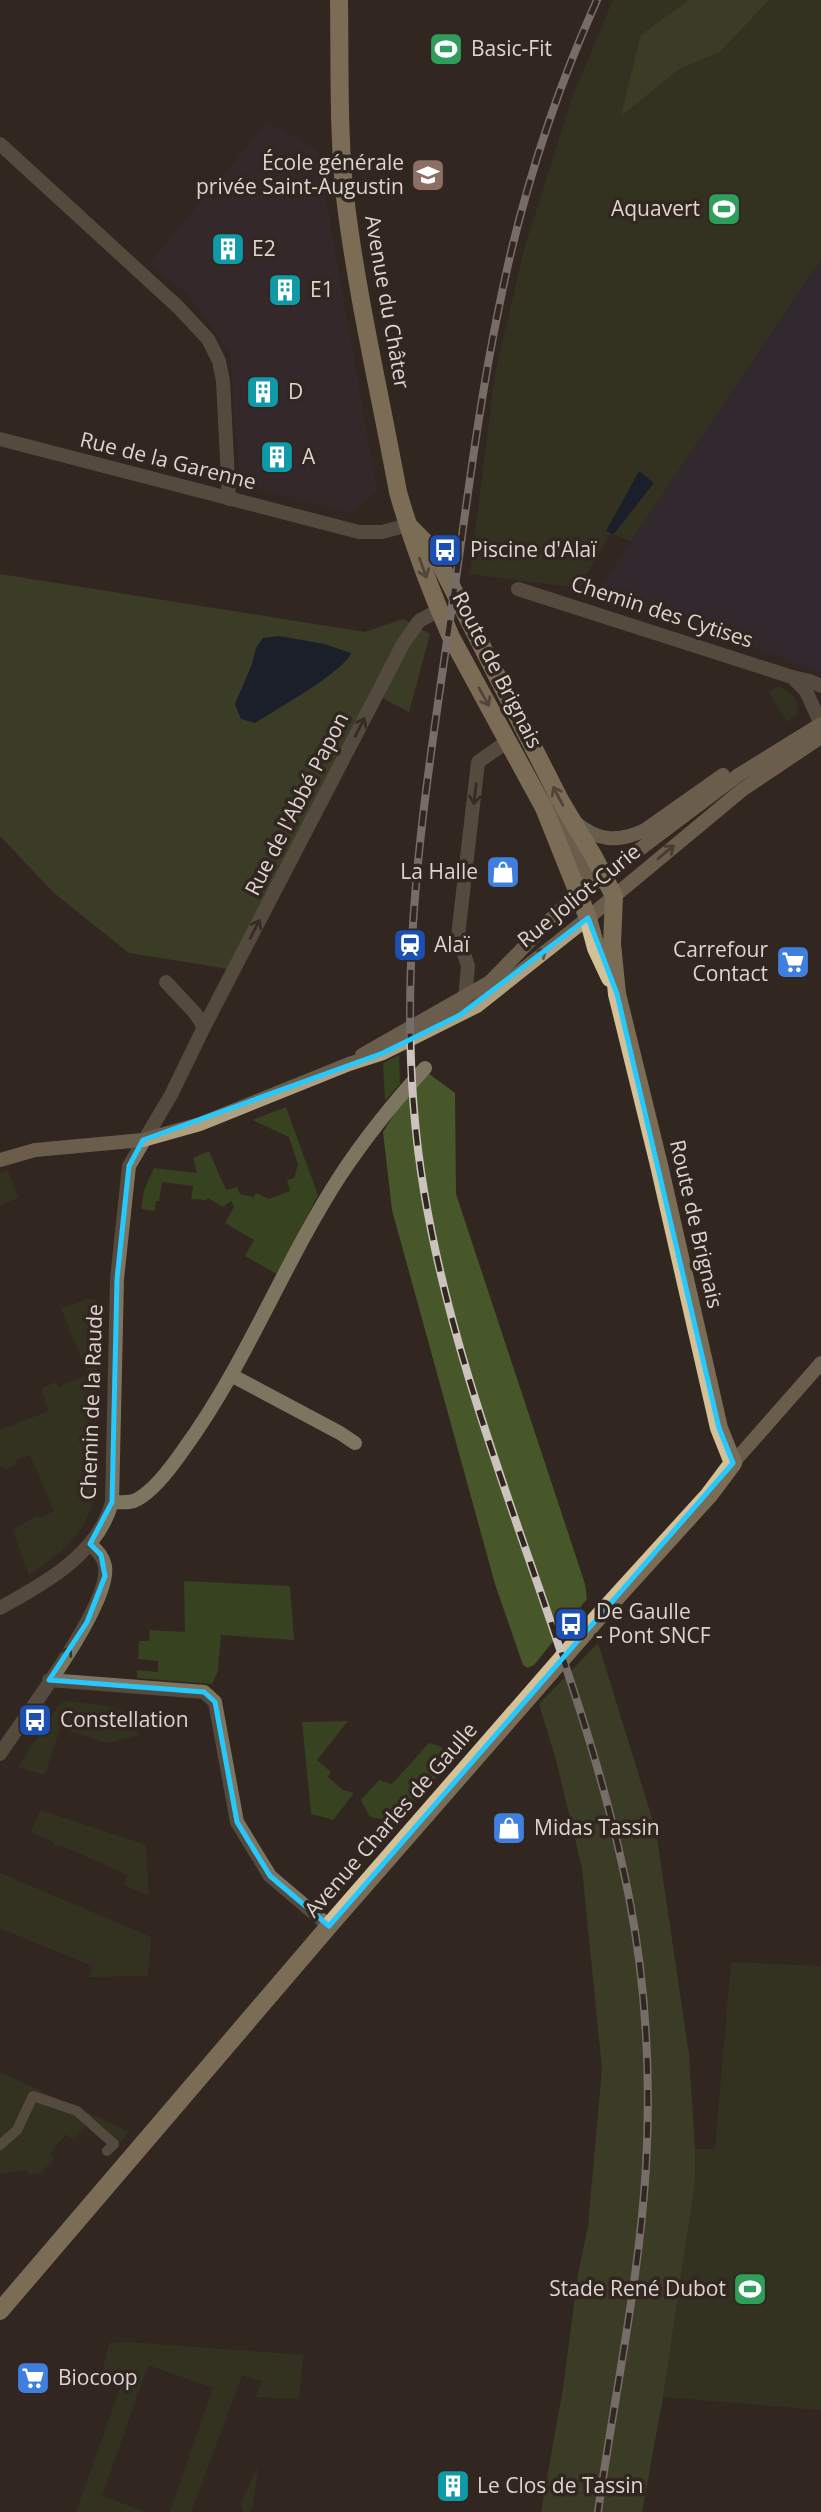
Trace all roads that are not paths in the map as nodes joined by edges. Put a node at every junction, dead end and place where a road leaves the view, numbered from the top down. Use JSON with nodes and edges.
{"nodes":[{"id":1,"x":339,"y":0,"type":"edge"},
{"id":2,"x":0,"y":144,"type":"edge"},
{"id":3,"x":0,"y":439,"type":"edge"},
{"id":4,"x":229,"y":499,"type":"junction"},
{"id":5,"x":408,"y":525,"type":"junction"},
{"id":6,"x":518,"y":589,"type":"dead end"},
{"id":7,"x":439,"y":610,"type":"junction"},
{"id":8,"x":792,"y":677,"type":"junction"},
{"id":9,"x":821,"y":686,"type":"edge"},
{"id":10,"x":821,"y":724,"type":"edge"},
{"id":11,"x":801,"y":735,"type":"junction"},
{"id":12,"x":821,"y":737,"type":"edge"},
{"id":13,"x":508,"y":741,"type":"junction"},
{"id":14,"x":570,"y":819,"type":"junction"},
{"id":15,"x":592,"y":885,"type":"junction"},
{"id":16,"x":614,"y":896,"type":"junction"},
{"id":17,"x":588,"y":918,"type":"junction"},
{"id":18,"x":166,"y":982,"type":"dead end"},
{"id":19,"x":617,"y":994,"type":"junction"},
{"id":20,"x":465,"y":998,"type":"junction"},
{"id":21,"x":204,"y":1027,"type":"junction"},
{"id":22,"x":349,"y":1064,"type":"junction"},
{"id":23,"x":425,"y":1068,"type":"dead end"},
{"id":24,"x":143,"y":1140,"type":"junction"},
{"id":25,"x":0,"y":1160,"type":"edge"},
{"id":26,"x":821,"y":1363,"type":"edge"},
{"id":27,"x":231,"y":1375,"type":"junction"},
{"id":28,"x":355,"y":1443,"type":"dead end"},
{"id":29,"x":733,"y":1463,"type":"junction"},
{"id":30,"x":111,"y":1503,"type":"junction"},
{"id":31,"x":90,"y":1544,"type":"junction"},
{"id":32,"x":0,"y":1608,"type":"edge"},
{"id":33,"x":49,"y":1680,"type":"junction"},
{"id":34,"x":0,"y":1754,"type":"edge"},
{"id":35,"x":329,"y":1926,"type":"junction"},
{"id":36,"x":0,"y":2145,"type":"edge"},
{"id":37,"x":107,"y":2151,"type":"dead end"},
{"id":38,"x":0,"y":2311,"type":"edge"}],
"edges":[{"from":1,"to":5,"type":"main road","name":"Avenue du Châter"},
{"from":2,"to":4,"type":"street"},
{"from":3,"to":4,"type":"street","name":"Rue de la Garenne"},
{"from":4,"to":5,"type":"street","name":"Rue de la Garenne"},
{"from":5,"to":7,"type":"main road","name":"Route de Brignais","one_way":true},
{"from":14,"to":5,"type":"main road","name":"Route de Brignais","one_way":true},
{"from":6,"to":8,"type":"street","name":"Chemin des Cytises"},
{"from":7,"to":13,"type":"main road","name":"Route de Brignais","one_way":true},
{"from":21,"to":7,"type":"street","name":"Rue de l'Abbé Papon","one_way":true},
{"from":8,"to":9,"type":"street","name":"Chemin des Cytises"},
{"from":8,"to":10,"type":"street"},
{"from":10,"to":11,"type":"main road","name":"Rue Joliot-Curie"},
{"from":11,"to":14,"type":"main road","name":"Rue Joliot-Curie"},
{"from":11,"to":15,"type":"main road","name":"Rue Joliot-Curie"},
{"from":16,"to":12,"type":"main road","name":"Rue Joliot-Curie","one_way":true},
{"from":13,"to":15,"type":"main road","name":"Route de Brignais"},
{"from":13,"to":20,"type":"street","one_way":true},
{"from":14,"to":15,"type":"main road","name":"Route de Brignais"},
{"from":15,"to":16,"type":"main road","name":"Route de Brignais"},
{"from":15,"to":17,"type":"main road","name":"Route de Brignais"},
{"from":15,"to":20,"type":"main road","name":"Rue Joliot-Curie"},
{"from":16,"to":17,"type":"main road","name":"Rue Joliot-Curie"},
{"from":16,"to":19,"type":"main road","name":"Route de Brignais"},
{"from":17,"to":19,"type":"main road","name":"Route de Brignais"},
{"from":22,"to":17,"type":"main road","name":"Rue Joliot-Curie","one_way":true},
{"from":18,"to":21,"type":"street"},
{"from":19,"to":29,"type":"main road","name":"Route de Brignais"},
{"from":20,"to":22,"type":"main road","name":"Rue Joliot-Curie"},
{"from":21,"to":24,"type":"street","name":"Rue de l'Abbé Papon"},
{"from":22,"to":24,"type":"main road","name":"Rue Joliot-Curie"},
{"from":23,"to":27,"type":"street"},
{"from":24,"to":25,"type":"main road","name":"Rue Joliot-Curie"},
{"from":24,"to":30,"type":"street","name":"Chemin de la Raude"},
{"from":26,"to":29,"type":"main road","name":"Avenue Charles de Gaulle"},
{"from":27,"to":28,"type":"street"},
{"from":27,"to":30,"type":"street"},
{"from":29,"to":35,"type":"main road","name":"Avenue Charles de Gaulle"},
{"from":30,"to":31,"type":"street","name":"Chemin de la Raude"},
{"from":31,"to":32,"type":"street","name":"Chemin de la Raude"},
{"from":33,"to":31,"type":"street","one_way":true},
{"from":33,"to":34,"type":"street"},
{"from":33,"to":35,"type":"street"},
{"from":35,"to":38,"type":"main road","name":"Avenue Charles de Gaulle"},
{"from":36,"to":37,"type":"street"}]}
